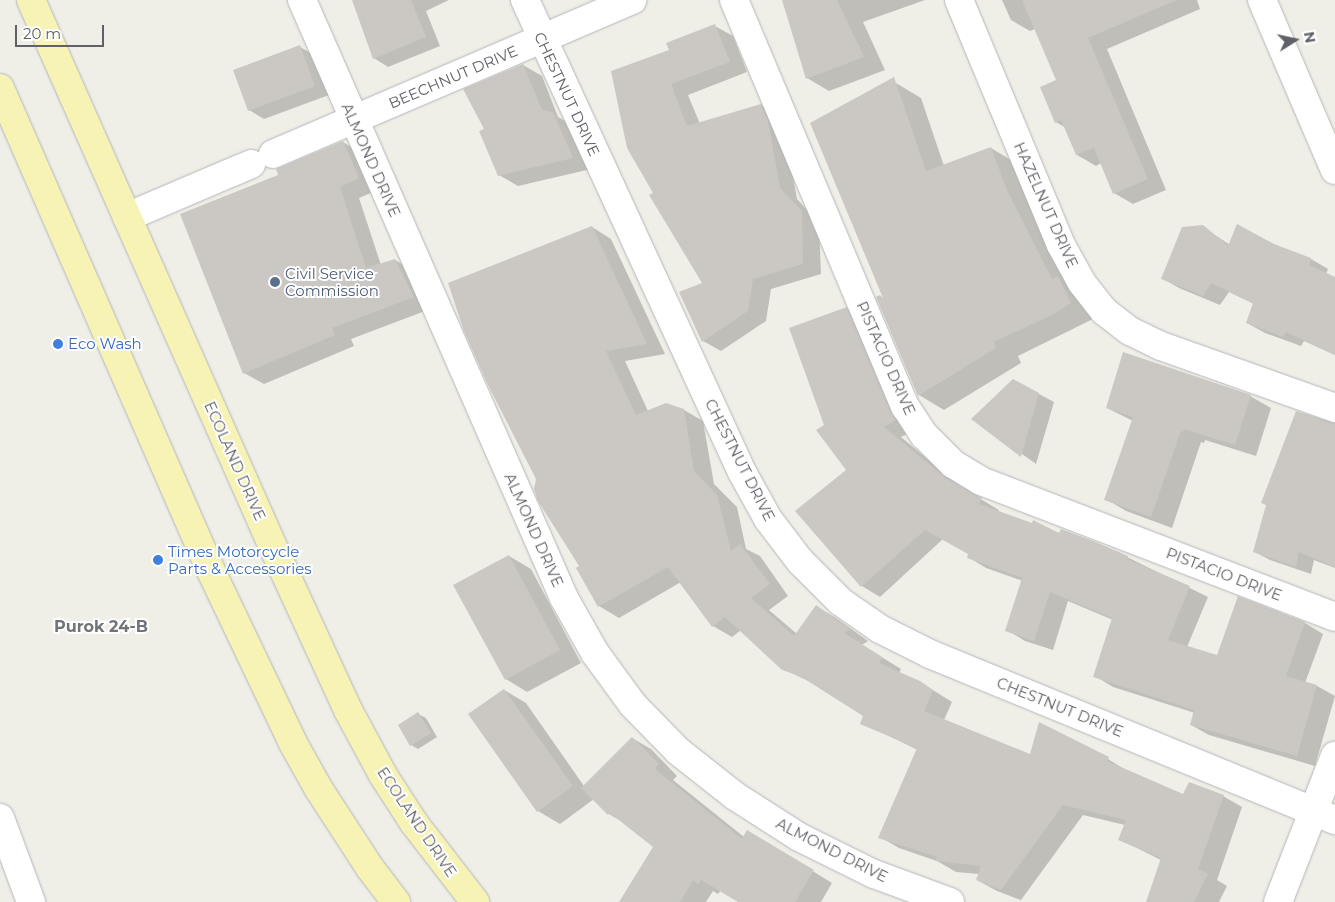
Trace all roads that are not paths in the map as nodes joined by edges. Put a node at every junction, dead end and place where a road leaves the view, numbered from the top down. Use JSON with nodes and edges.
{"nodes":[{"id":1,"x":31,"y":0,"type":"edge"},
{"id":2,"x":302,"y":0,"type":"edge"},
{"id":3,"x":525,"y":0,"type":"edge"},
{"id":4,"x":632,"y":0,"type":"edge"},
{"id":5,"x":734,"y":0,"type":"edge"},
{"id":6,"x":959,"y":0,"type":"edge"},
{"id":7,"x":1262,"y":0,"type":"edge"},
{"id":8,"x":541,"y":39,"type":"junction"},
{"id":9,"x":0,"y":88,"type":"edge"},
{"id":10,"x":353,"y":120,"type":"junction"},
{"id":11,"x":1335,"y":170,"type":"edge"},
{"id":12,"x":128,"y":217,"type":"junction"},
{"id":13,"x":1335,"y":408,"type":"edge"},
{"id":14,"x":1335,"y":617,"type":"edge"},
{"id":15,"x":1335,"y":756,"type":"edge"},
{"id":16,"x":1324,"y":816,"type":"edge"},
{"id":17,"x":0,"y":818,"type":"edge"},
{"id":18,"x":31,"y":902,"type":"edge"},
{"id":19,"x":396,"y":902,"type":"edge"},
{"id":20,"x":475,"y":902,"type":"edge"},
{"id":21,"x":950,"y":902,"type":"edge"},
{"id":22,"x":1278,"y":902,"type":"edge"}],
"edges":[{"from":1,"to":12,"type":"main road","name":"ECOLAND DRIVE"},
{"from":2,"to":10,"type":"street","name":"ALMOND DRIVE"},
{"from":3,"to":8,"type":"street","name":"CHESTNUT DRIVE"},
{"from":4,"to":8,"type":"street","name":"BEECHNUT DRIVE"},
{"from":5,"to":14,"type":"street","name":"PISTACIO DRIVE"},
{"from":6,"to":13,"type":"street","name":"HAZELNUT DRIVE"},
{"from":7,"to":11,"type":"street"},
{"from":8,"to":10,"type":"street","name":"BEECHNUT DRIVE"},
{"from":8,"to":16,"type":"street","name":"CHESTNUT DRIVE"},
{"from":9,"to":19,"type":"main road"},
{"from":10,"to":12,"type":"street","name":"BEECHNUT DRIVE"},
{"from":10,"to":21,"type":"street","name":"ALMOND DRIVE"},
{"from":12,"to":20,"type":"main road","name":"ECOLAND DRIVE"},
{"from":15,"to":16,"type":"street"},
{"from":16,"to":22,"type":"street"},
{"from":17,"to":18,"type":"street"}]}
